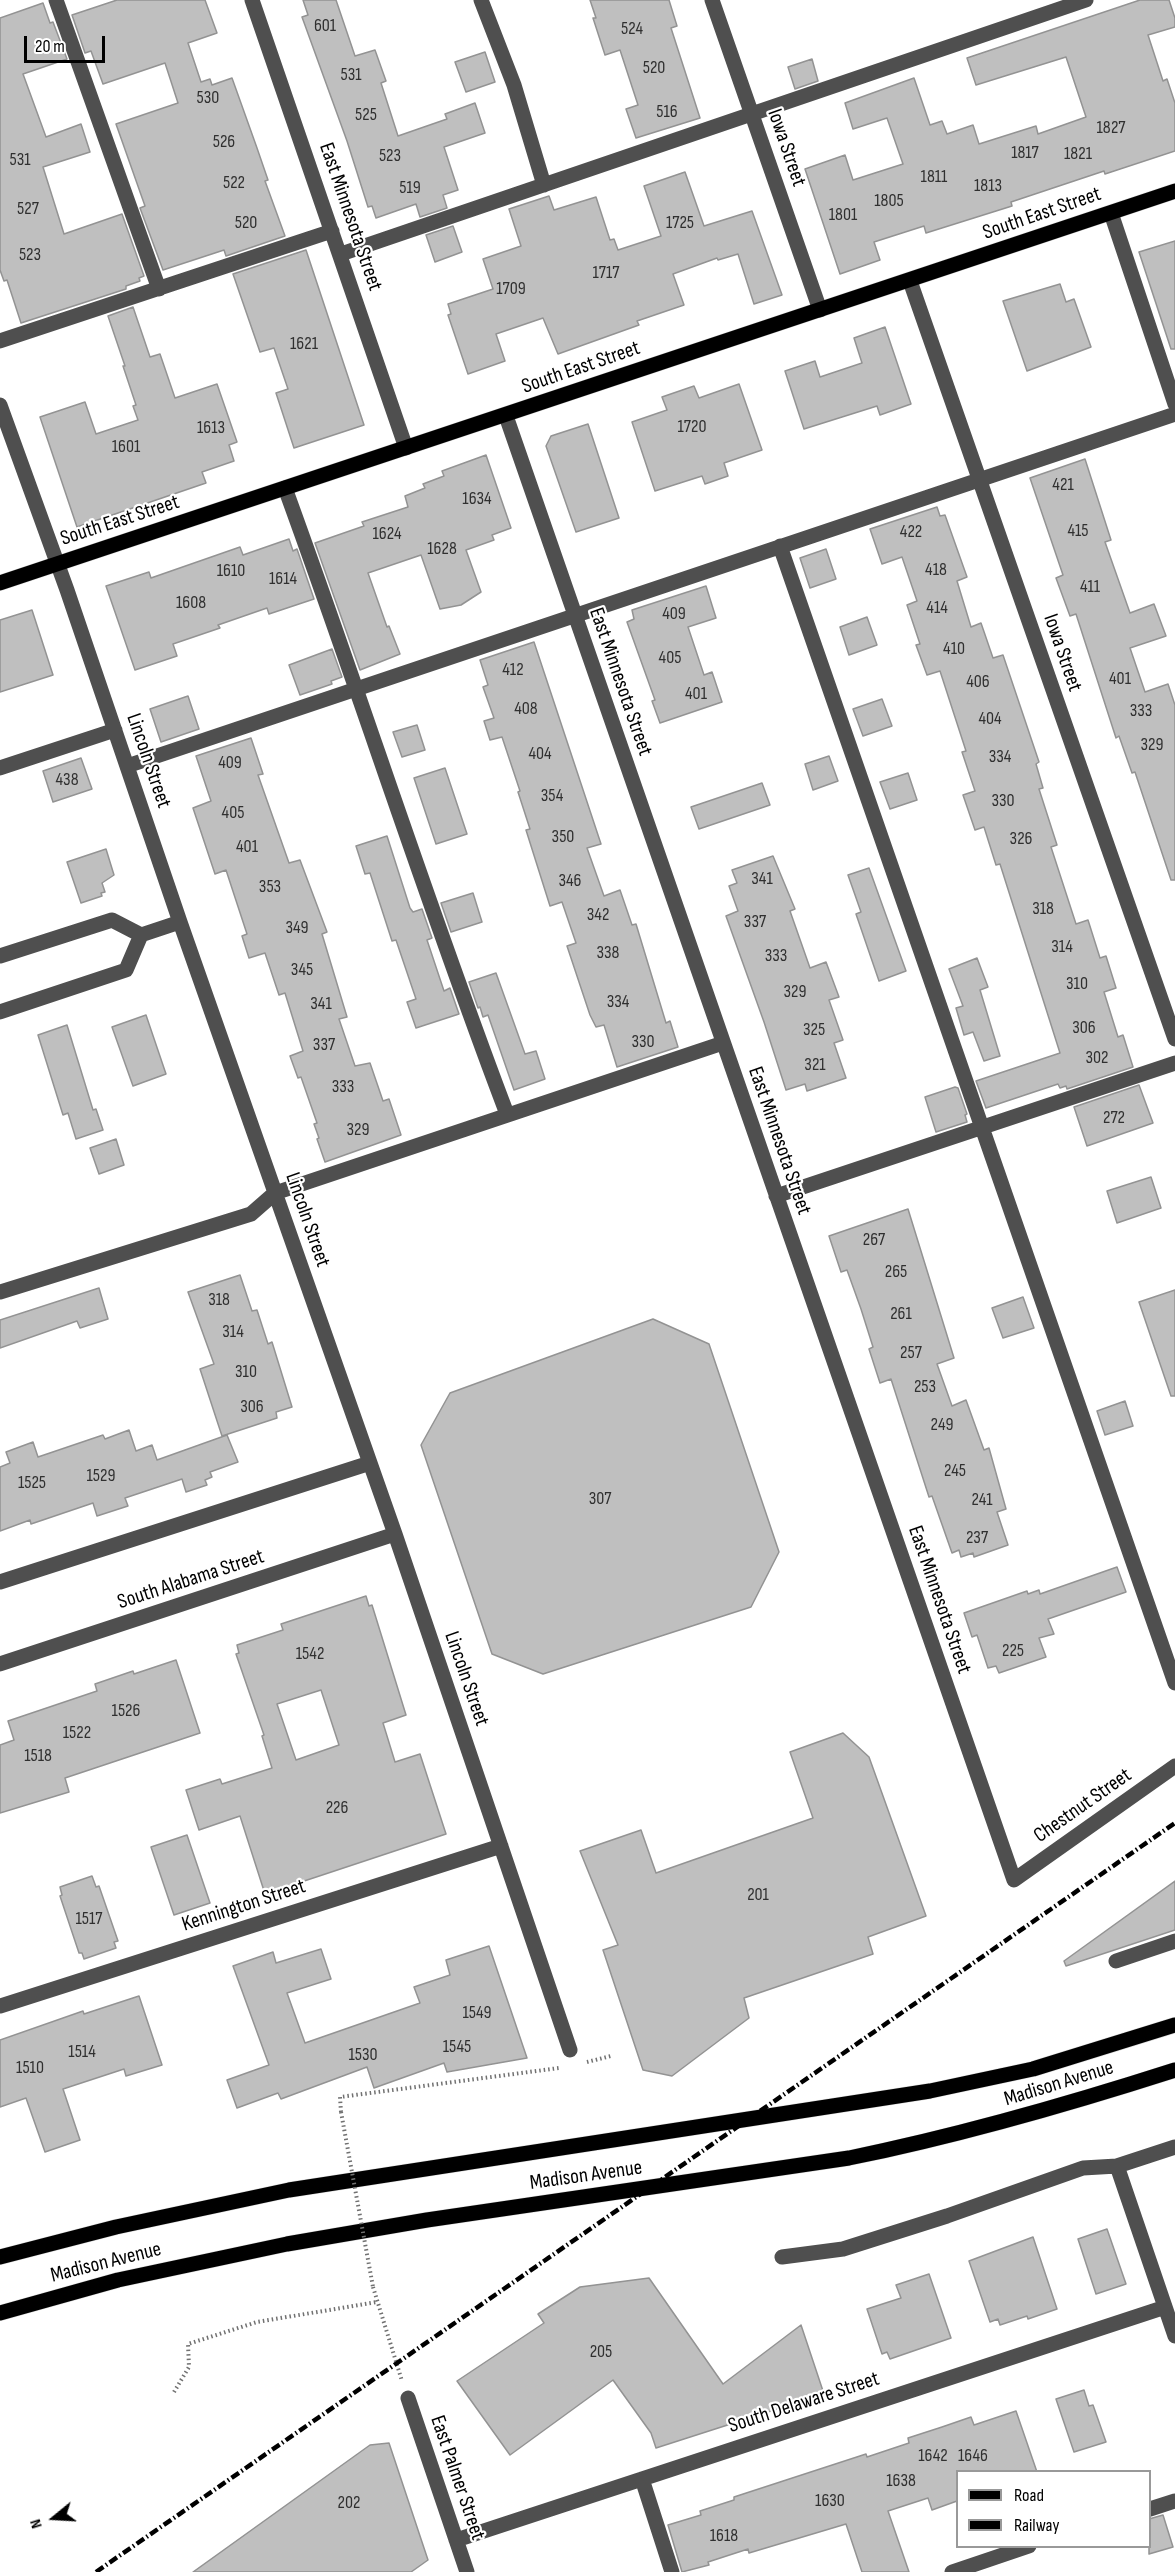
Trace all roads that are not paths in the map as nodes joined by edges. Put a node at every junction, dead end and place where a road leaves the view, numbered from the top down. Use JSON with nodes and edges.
{"nodes":[{"id":1,"x":56,"y":0,"type":"edge"},
{"id":2,"x":252,"y":0,"type":"edge"},
{"id":3,"x":482,"y":0,"type":"edge"},
{"id":4,"x":712,"y":0,"type":"edge"},
{"id":5,"x":1086,"y":0,"type":"edge"},
{"id":6,"x":752,"y":114,"type":"junction"},
{"id":7,"x":544,"y":185,"type":"junction"},
{"id":8,"x":1175,"y":191,"type":"edge"},
{"id":9,"x":1111,"y":213,"type":"junction"},
{"id":10,"x":333,"y":231,"type":"junction"},
{"id":11,"x":341,"y":254,"type":"junction"},
{"id":12,"x":910,"y":281,"type":"junction"},
{"id":13,"x":159,"y":289,"type":"junction"},
{"id":14,"x":820,"y":310,"type":"junction"},
{"id":15,"x":0,"y":341,"type":"edge"},
{"id":16,"x":1175,"y":404,"type":"edge"},
{"id":17,"x":0,"y":405,"type":"edge"},
{"id":18,"x":1175,"y":414,"type":"edge"},
{"id":19,"x":506,"y":416,"type":"junction"},
{"id":20,"x":406,"y":448,"type":"junction"},
{"id":21,"x":979,"y":479,"type":"junction"},
{"id":22,"x":285,"y":488,"type":"junction"},
{"id":23,"x":780,"y":546,"type":"junction"},
{"id":24,"x":57,"y":564,"type":"junction"},
{"id":25,"x":0,"y":583,"type":"edge"},
{"id":26,"x":575,"y":615,"type":"junction"},
{"id":27,"x":356,"y":689,"type":"junction"},
{"id":28,"x":115,"y":730,"type":"junction"},
{"id":29,"x":128,"y":766,"type":"junction"},
{"id":30,"x":0,"y":768,"type":"edge"},
{"id":31,"x":180,"y":922,"type":"junction"},
{"id":32,"x":141,"y":935,"type":"junction"},
{"id":33,"x":0,"y":956,"type":"edge"},
{"id":34,"x":0,"y":1012,"type":"edge"},
{"id":35,"x":1175,"y":1039,"type":"edge"},
{"id":36,"x":723,"y":1043,"type":"junction"},
{"id":37,"x":1175,"y":1063,"type":"edge"},
{"id":38,"x":507,"y":1114,"type":"junction"},
{"id":39,"x":982,"y":1128,"type":"junction"},
{"id":40,"x":275,"y":1193,"type":"junction"},
{"id":41,"x":776,"y":1196,"type":"junction"},
{"id":42,"x":0,"y":1292,"type":"edge"},
{"id":43,"x":370,"y":1463,"type":"junction"},
{"id":44,"x":395,"y":1534,"type":"junction"},
{"id":45,"x":0,"y":1582,"type":"edge"},
{"id":46,"x":0,"y":1664,"type":"edge"},
{"id":47,"x":1175,"y":1683,"type":"edge"},
{"id":48,"x":1175,"y":1766,"type":"edge"},
{"id":49,"x":501,"y":1846,"type":"junction"},
{"id":50,"x":1014,"y":1880,"type":"joint"},
{"id":51,"x":1175,"y":1941,"type":"edge"},
{"id":52,"x":1116,"y":1960,"type":"dead end"},
{"id":53,"x":0,"y":2006,"type":"edge"},
{"id":54,"x":1175,"y":2025,"type":"edge"},
{"id":55,"x":570,"y":2050,"type":"dead end"},
{"id":56,"x":1175,"y":2070,"type":"edge"},
{"id":57,"x":1175,"y":2147,"type":"edge"},
{"id":58,"x":1117,"y":2166,"type":"junction"},
{"id":59,"x":0,"y":2257,"type":"edge"},
{"id":60,"x":782,"y":2257,"type":"dead end"},
{"id":61,"x":1165,"y":2307,"type":"junction"},
{"id":62,"x":0,"y":2313,"type":"edge"},
{"id":63,"x":1174,"y":2329,"type":"edge"},
{"id":64,"x":408,"y":2398,"type":"road end"},
{"id":65,"x":642,"y":2479,"type":"junction"},
{"id":66,"x":1175,"y":2501,"type":"edge"},
{"id":67,"x":1151,"y":2508,"type":"edge"},
{"id":68,"x":456,"y":2540,"type":"junction"},
{"id":69,"x":1026,"y":2548,"type":"edge"},
{"id":70,"x":467,"y":2572,"type":"edge"},
{"id":71,"x":672,"y":2572,"type":"edge"},
{"id":72,"x":952,"y":2572,"type":"edge"}],
"edges":[{"from":1,"to":13,"type":"street"},
{"from":2,"to":10,"type":"street","name":"East Minnesota Street"},
{"from":3,"to":7,"type":"street"},
{"from":4,"to":6,"type":"street","name":"Iowa Street"},
{"from":5,"to":6,"type":"street"},
{"from":6,"to":7,"type":"street"},
{"from":6,"to":14,"type":"street","name":"Iowa Street"},
{"from":7,"to":11,"type":"street"},
{"from":8,"to":9,"type":"main road","name":"South East Street"},
{"from":9,"to":12,"type":"main road","name":"South East Street"},
{"from":9,"to":16,"type":"street"},
{"from":10,"to":11,"type":"street","name":"East Minnesota Street"},
{"from":10,"to":13,"type":"street"},
{"from":11,"to":20,"type":"street","name":"East Minnesota Street"},
{"from":12,"to":14,"type":"main road","name":"South East Street"},
{"from":12,"to":21,"type":"street","name":"Iowa Street"},
{"from":13,"to":15,"type":"street"},
{"from":14,"to":19,"type":"main road","name":"South East Street"},
{"from":17,"to":24,"type":"street","name":"Lincoln Street"},
{"from":18,"to":21,"type":"street"},
{"from":19,"to":20,"type":"main road","name":"South East Street"},
{"from":19,"to":26,"type":"street","name":"East Minnesota Street"},
{"from":20,"to":22,"type":"main road","name":"South East Street"},
{"from":21,"to":23,"type":"street"},
{"from":21,"to":35,"type":"street","name":"Iowa Street"},
{"from":22,"to":24,"type":"main road","name":"South East Street"},
{"from":22,"to":27,"type":"street"},
{"from":23,"to":26,"type":"street"},
{"from":23,"to":39,"type":"street"},
{"from":24,"to":25,"type":"main road","name":"South East Street"},
{"from":24,"to":28,"type":"street","name":"Lincoln Street"},
{"from":26,"to":27,"type":"street"},
{"from":26,"to":36,"type":"street","name":"East Minnesota Street"},
{"from":27,"to":29,"type":"street"},
{"from":27,"to":38,"type":"street"},
{"from":28,"to":29,"type":"street","name":"Lincoln Street"},
{"from":28,"to":30,"type":"street"},
{"from":29,"to":31,"type":"street","name":"Lincoln Street"},
{"from":31,"to":32,"type":"street"},
{"from":31,"to":40,"type":"street","name":"Lincoln Street"},
{"from":32,"to":33,"type":"street"},
{"from":32,"to":34,"type":"street"},
{"from":36,"to":38,"type":"street"},
{"from":36,"to":41,"type":"street","name":"East Minnesota Street"},
{"from":37,"to":39,"type":"street"},
{"from":38,"to":40,"type":"street"},
{"from":39,"to":41,"type":"street"},
{"from":39,"to":47,"type":"street"},
{"from":40,"to":42,"type":"street"},
{"from":40,"to":43,"type":"street","name":"Lincoln Street"},
{"from":41,"to":50,"type":"street","name":"East Minnesota Street"},
{"from":43,"to":44,"type":"street","name":"Lincoln Street"},
{"from":43,"to":45,"type":"street"},
{"from":44,"to":46,"type":"street","name":"South Alabama Street"},
{"from":44,"to":49,"type":"street","name":"Lincoln Street"},
{"from":48,"to":50,"type":"street","name":"Chestnut Street"},
{"from":49,"to":53,"type":"street","name":"Kennington Street"},
{"from":49,"to":55,"type":"street","name":"Lincoln Street"},
{"from":51,"to":52,"type":"street"},
{"from":54,"to":59,"type":"main road","name":"Madison Avenue"},
{"from":56,"to":62,"type":"main road","name":"Madison Avenue"},
{"from":57,"to":58,"type":"street"},
{"from":58,"to":60,"type":"street"},
{"from":58,"to":61,"type":"street"},
{"from":61,"to":63,"type":"street"},
{"from":61,"to":65,"type":"street","name":"South Delaware Street"},
{"from":64,"to":68,"type":"street","name":"East Palmer Street"},
{"from":65,"to":68,"type":"street","name":"South Delaware Street"},
{"from":65,"to":71,"type":"street"},
{"from":66,"to":67,"type":"street"},
{"from":68,"to":70,"type":"street","name":"East Palmer Street"},
{"from":69,"to":72,"type":"street"}]}
